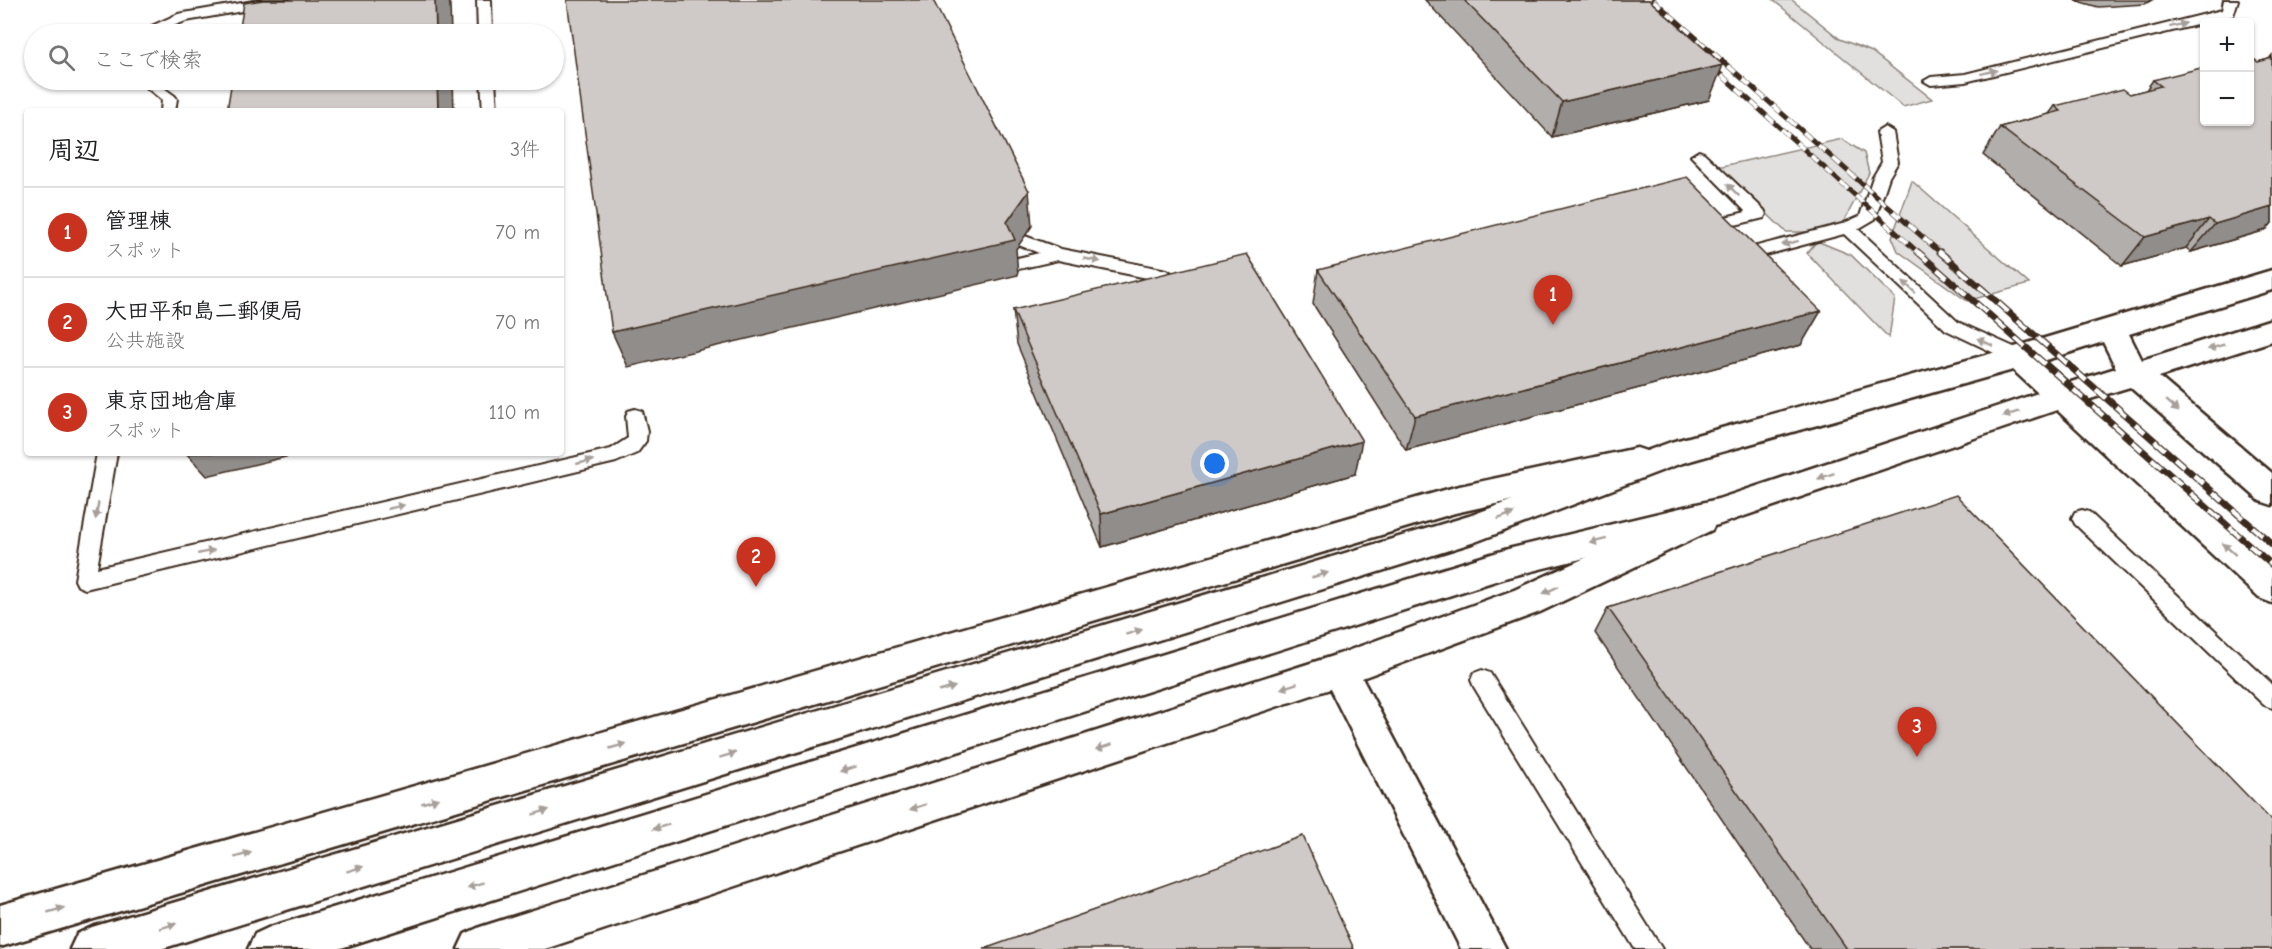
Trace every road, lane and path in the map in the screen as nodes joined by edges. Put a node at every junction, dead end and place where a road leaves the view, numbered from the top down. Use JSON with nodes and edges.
{"nodes":[{"id":1,"x":284,"y":0,"type":"edge"},
{"id":2,"x":484,"y":0,"type":"edge"},
{"id":3,"x":2231,"y":0,"type":"edge"},
{"id":4,"x":166,"y":24,"type":"edge"},
{"id":5,"x":485,"y":24,"type":"edge"},
{"id":6,"x":1931,"y":81,"type":"dead end"},
{"id":7,"x":158,"y":90,"type":"edge"},
{"id":8,"x":489,"y":90,"type":"edge"},
{"id":9,"x":168,"y":108,"type":"edge"},
{"id":10,"x":490,"y":108,"type":"edge"},
{"id":11,"x":1885,"y":132,"type":"dead end"},
{"id":12,"x":1699,"y":156,"type":"dead end"},
{"id":13,"x":1847,"y":228,"type":"junction"},
{"id":14,"x":1022,"y":240,"type":"dead end"},
{"id":15,"x":1058,"y":254,"type":"junction"},
{"id":16,"x":980,"y":272,"type":"edge"},
{"id":17,"x":1167,"y":276,"type":"edge"},
{"id":18,"x":2272,"y":280,"type":"edge"},
{"id":19,"x":2111,"y":329,"type":"junction"},
{"id":20,"x":2272,"y":330,"type":"edge"},
{"id":21,"x":2019,"y":357,"type":"junction"},
{"id":22,"x":2134,"y":373,"type":"junction"},
{"id":23,"x":2061,"y":397,"type":"junction"},
{"id":24,"x":635,"y":416,"type":"dead end"},
{"id":25,"x":1671,"y":454,"type":"junction"},
{"id":26,"x":106,"y":456,"type":"edge"},
{"id":27,"x":2272,"y":492,"type":"edge"},
{"id":28,"x":1718,"y":512,"type":"junction"},
{"id":29,"x":2082,"y":518,"type":"dead end"},
{"id":30,"x":2272,"y":588,"type":"edge"},
{"id":31,"x":1339,"y":670,"type":"junction"},
{"id":32,"x":1482,"y":680,"type":"dead end"},
{"id":33,"x":2272,"y":698,"type":"edge"},
{"id":34,"x":0,"y":926,"type":"edge"},
{"id":35,"x":500,"y":946,"type":"edge"},
{"id":36,"x":92,"y":949,"type":"edge"},
{"id":37,"x":270,"y":949,"type":"edge"},
{"id":38,"x":1484,"y":949,"type":"edge"},
{"id":39,"x":1649,"y":949,"type":"edge"}],
"edges":[{"from":1,"to":4,"type":"lane"},
{"from":2,"to":5,"type":"lane"},
{"from":6,"to":3,"type":"lane","one_way":true},
{"from":7,"to":9,"type":"lane"},
{"from":8,"to":10,"type":"lane"},
{"from":11,"to":13,"type":"lane"},
{"from":13,"to":12,"type":"lane","one_way":true},
{"from":21,"to":13,"type":"lane","one_way":true},
{"from":14,"to":15,"type":"lane"},
{"from":15,"to":16,"type":"lane"},
{"from":15,"to":17,"type":"lane","one_way":true},
{"from":18,"to":19,"type":"street"},
{"from":19,"to":21,"type":"street"},
{"from":19,"to":22,"type":"street"},
{"from":20,"to":22,"type":"street","one_way":true},
{"from":21,"to":23,"type":"street"},
{"from":21,"to":25,"type":"street"},
{"from":22,"to":23,"type":"street"},
{"from":22,"to":27,"type":"street","one_way":true},
{"from":23,"to":28,"type":"street","one_way":true},
{"from":30,"to":23,"type":"street","one_way":true},
{"from":26,"to":24,"type":"lane","one_way":true},
{"from":34,"to":25,"type":"street","one_way":true},
{"from":36,"to":25,"type":"street","one_way":true},
{"from":28,"to":31,"type":"street","one_way":true},
{"from":28,"to":37,"type":"street","one_way":true},
{"from":29,"to":33,"type":"lane"},
{"from":31,"to":35,"type":"street","one_way":true},
{"from":31,"to":38,"type":"street"},
{"from":32,"to":39,"type":"lane"}]}
